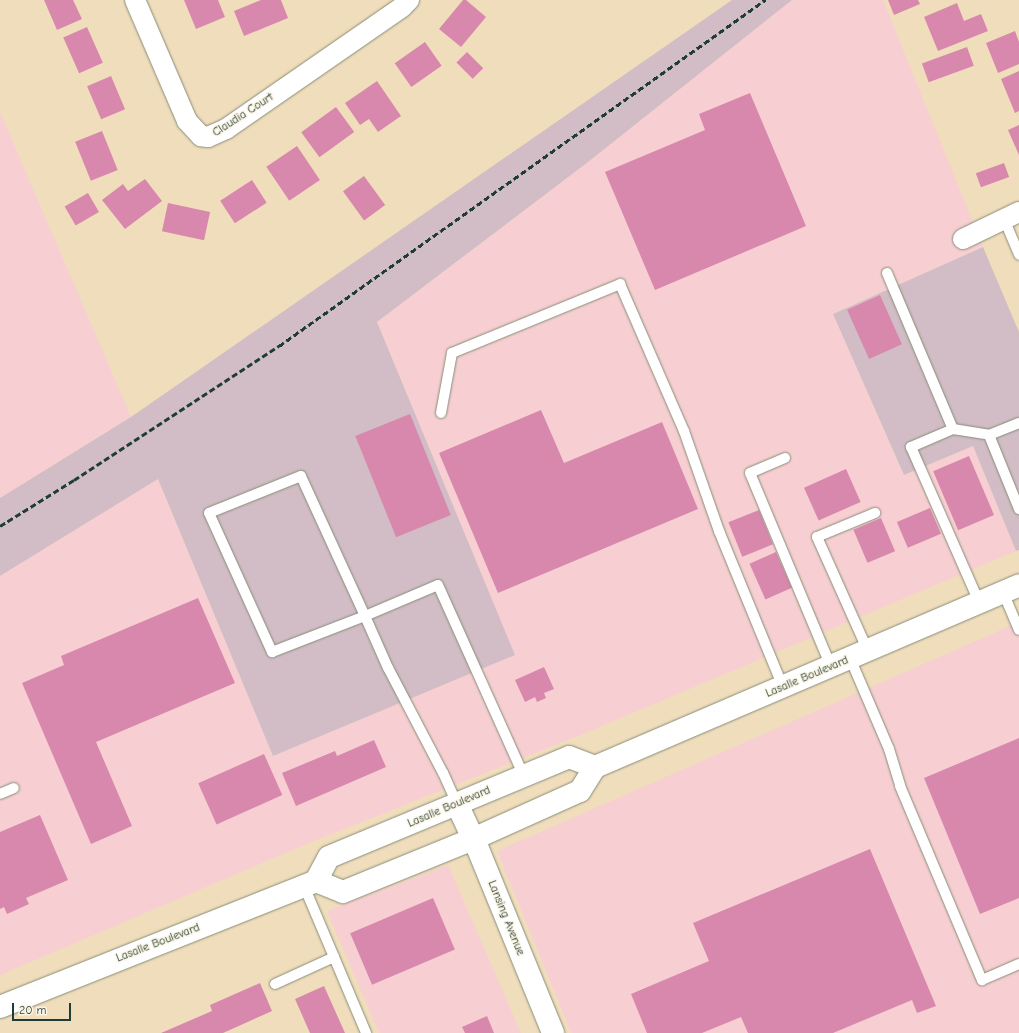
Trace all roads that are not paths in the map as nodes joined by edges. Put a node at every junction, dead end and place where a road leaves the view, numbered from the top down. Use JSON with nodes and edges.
{"nodes":[{"id":1,"x":135,"y":0,"type":"edge"},
{"id":2,"x":409,"y":0,"type":"edge"},
{"id":3,"x":1012,"y":215,"type":"edge"},
{"id":4,"x":963,"y":239,"type":"dead end"},
{"id":5,"x":1019,"y":254,"type":"edge"},
{"id":6,"x":887,"y":273,"type":"dead end"},
{"id":7,"x":441,"y":413,"type":"dead end"},
{"id":8,"x":1019,"y":423,"type":"edge"},
{"id":9,"x":953,"y":429,"type":"junction"},
{"id":10,"x":989,"y":435,"type":"junction"},
{"id":11,"x":785,"y":458,"type":"dead end"},
{"id":12,"x":1019,"y":509,"type":"edge"},
{"id":13,"x":875,"y":513,"type":"dead end"},
{"id":14,"x":1011,"y":588,"type":"edge"},
{"id":15,"x":978,"y":602,"type":"junction"},
{"id":16,"x":365,"y":616,"type":"junction"},
{"id":17,"x":1019,"y":630,"type":"edge"},
{"id":18,"x":850,"y":659,"type":"junction"},
{"id":19,"x":783,"y":688,"type":"junction"},
{"id":20,"x":595,"y":767,"type":"junction"},
{"id":21,"x":524,"y":776,"type":"junction"},
{"id":22,"x":14,"y":788,"type":"dead end"},
{"id":23,"x":0,"y":794,"type":"edge"},
{"id":24,"x":457,"y":804,"type":"junction"},
{"id":25,"x":473,"y":839,"type":"junction"},
{"id":26,"x":310,"y":884,"type":"junction"},
{"id":27,"x":334,"y":957,"type":"junction"},
{"id":28,"x":1019,"y":964,"type":"edge"},
{"id":29,"x":275,"y":984,"type":"dead end"},
{"id":30,"x":0,"y":1007,"type":"edge"},
{"id":31,"x":366,"y":1033,"type":"edge"},
{"id":32,"x":553,"y":1033,"type":"edge"}],
"edges":[{"from":1,"to":2,"type":"street","name":"Claudia Court"},
{"from":3,"to":4,"type":"street"},
{"from":3,"to":5,"type":"lane"},
{"from":6,"to":9,"type":"lane"},
{"from":7,"to":19,"type":"lane"},
{"from":8,"to":10,"type":"lane"},
{"from":9,"to":10,"type":"lane"},
{"from":9,"to":15,"type":"lane"},
{"from":10,"to":12,"type":"lane"},
{"from":11,"to":18,"type":"lane"},
{"from":13,"to":18,"type":"lane"},
{"from":14,"to":15,"type":"main road","name":"Lasalle Boulevard"},
{"from":14,"to":17,"type":"lane"},
{"from":15,"to":18,"type":"main road","name":"Lasalle Boulevard"},
{"from":16,"to":16,"type":"lane"},
{"from":16,"to":21,"type":"lane"},
{"from":16,"to":24,"type":"lane"},
{"from":18,"to":19,"type":"main road","name":"Lasalle Boulevard"},
{"from":18,"to":28,"type":"lane"},
{"from":19,"to":20,"type":"main road","name":"Lasalle Boulevard"},
{"from":20,"to":21,"type":"main road","name":"Lasalle Boulevard"},
{"from":20,"to":25,"type":"main road"},
{"from":21,"to":24,"type":"main road","name":"Lasalle Boulevard"},
{"from":22,"to":23,"type":"lane"},
{"from":24,"to":25,"type":"main road","name":"Lansing Avenue"},
{"from":24,"to":26,"type":"main road","name":"Lasalle Boulevard"},
{"from":25,"to":26,"type":"main road"},
{"from":25,"to":32,"type":"main road","name":"Lansing Avenue"},
{"from":26,"to":27,"type":"lane"},
{"from":26,"to":30,"type":"main road","name":"Lasalle Boulevard"},
{"from":27,"to":29,"type":"lane"},
{"from":27,"to":31,"type":"lane"}]}
